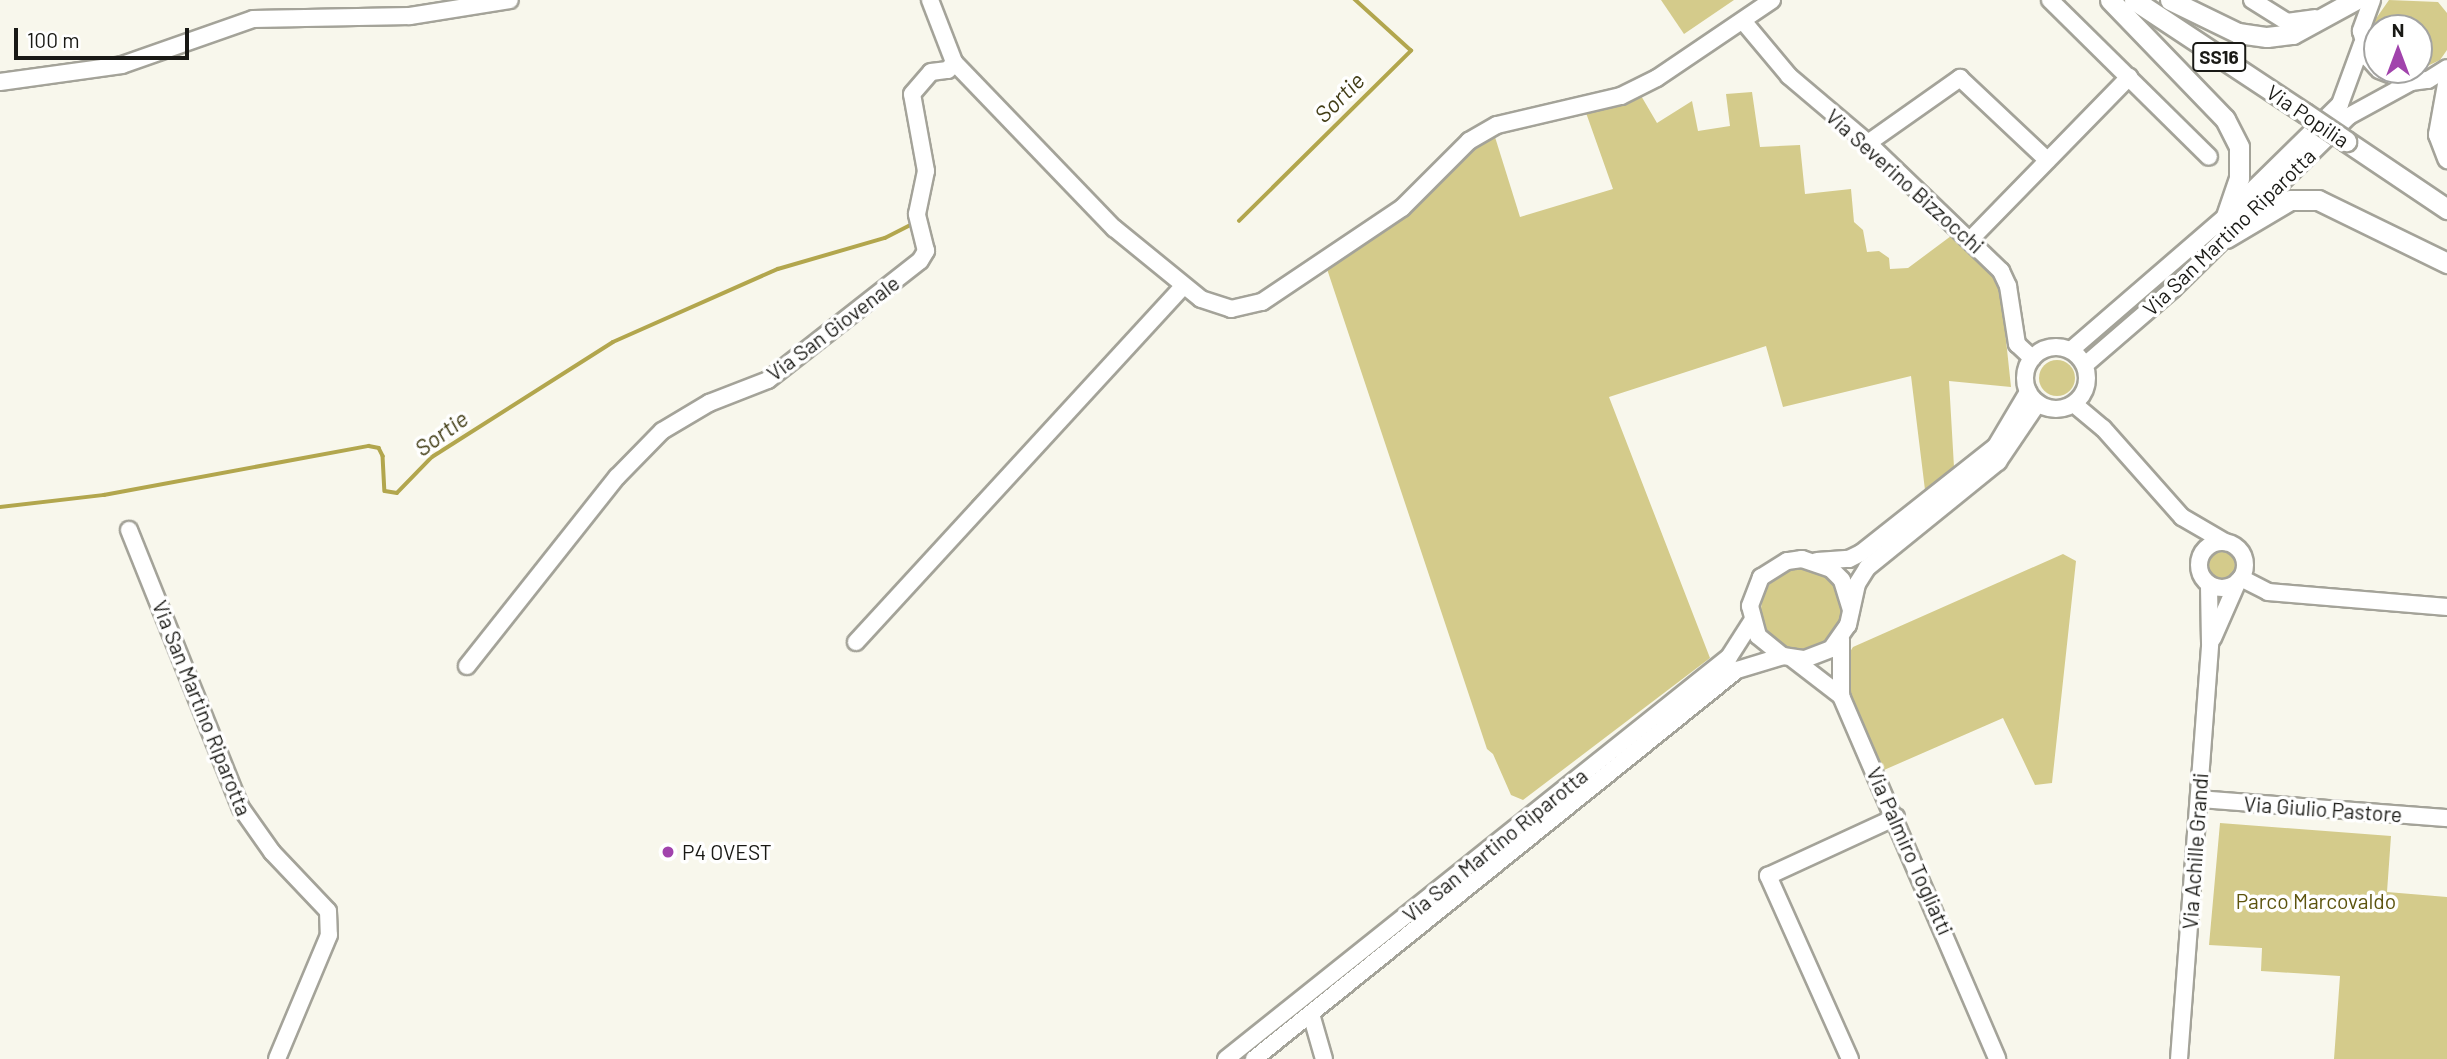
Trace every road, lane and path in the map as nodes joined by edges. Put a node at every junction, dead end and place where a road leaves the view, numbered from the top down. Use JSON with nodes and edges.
{"nodes":[{"id":1,"x":510,"y":0,"type":"edge"},
{"id":2,"x":930,"y":0,"type":"edge"},
{"id":3,"x":1772,"y":0,"type":"edge"},
{"id":4,"x":2050,"y":0,"type":"edge"},
{"id":5,"x":2110,"y":0,"type":"edge"},
{"id":6,"x":2134,"y":0,"type":"edge"},
{"id":7,"x":2170,"y":0,"type":"edge"},
{"id":8,"x":2252,"y":0,"type":"edge"},
{"id":9,"x":2355,"y":0,"type":"edge"},
{"id":10,"x":2372,"y":0,"type":"edge"},
{"id":11,"x":2328,"y":15,"type":"junction"},
{"id":12,"x":1743,"y":21,"type":"junction"},
{"id":13,"x":2362,"y":44,"type":"joint"},
{"id":14,"x":954,"y":62,"type":"junction"},
{"id":15,"x":2129,"y":77,"type":"junction"},
{"id":16,"x":0,"y":82,"type":"edge"},
{"id":17,"x":2407,"y":84,"type":"edge"},
{"id":18,"x":2447,"y":84,"type":"edge"},
{"id":19,"x":1868,"y":143,"type":"junction"},
{"id":20,"x":2209,"y":157,"type":"dead end"},
{"id":21,"x":2447,"y":158,"type":"edge"},
{"id":22,"x":2047,"y":160,"type":"junction"},
{"id":23,"x":2447,"y":209,"type":"edge"},
{"id":24,"x":2226,"y":216,"type":"junction"},
{"id":25,"x":2226,"y":238,"type":"junction"},
{"id":26,"x":1970,"y":240,"type":"junction"},
{"id":27,"x":2447,"y":263,"type":"edge"},
{"id":28,"x":1183,"y":286,"type":"junction"},
{"id":29,"x":2071,"y":350,"type":"junction"},
{"id":30,"x":2032,"y":358,"type":"junction"},
{"id":31,"x":2085,"y":365,"type":"junction"},
{"id":32,"x":2086,"y":388,"type":"junction"},
{"id":33,"x":2033,"y":398,"type":"junction"},
{"id":34,"x":2074,"y":404,"type":"junction"},
{"id":35,"x":2103,"y":428,"type":"junction"},
{"id":36,"x":2182,"y":517,"type":"junction"},
{"id":37,"x":129,"y":530,"type":"dead end"},
{"id":38,"x":2225,"y":542,"type":"junction"},
{"id":39,"x":1817,"y":561,"type":"junction"},
{"id":40,"x":2199,"y":562,"type":"junction"},
{"id":41,"x":2239,"y":580,"type":"junction"},
{"id":42,"x":2209,"y":584,"type":"junction"},
{"id":43,"x":2447,"y":605,"type":"edge"},
{"id":44,"x":1851,"y":610,"type":"junction"},
{"id":45,"x":1752,"y":621,"type":"junction"},
{"id":46,"x":1841,"y":639,"type":"junction"},
{"id":47,"x":856,"y":642,"type":"dead end"},
{"id":48,"x":2210,"y":643,"type":"junction"},
{"id":49,"x":1787,"y":657,"type":"junction"},
{"id":50,"x":467,"y":666,"type":"dead end"},
{"id":51,"x":1841,"y":696,"type":"junction"},
{"id":52,"x":2199,"y":799,"type":"junction"},
{"id":53,"x":1896,"y":817,"type":"junction"},
{"id":54,"x":2447,"y":818,"type":"edge"},
{"id":55,"x":1311,"y":1014,"type":"junction"},
{"id":56,"x":277,"y":1059,"type":"edge"},
{"id":57,"x":1226,"y":1059,"type":"edge"},
{"id":58,"x":1254,"y":1059,"type":"edge"},
{"id":59,"x":1324,"y":1059,"type":"edge"},
{"id":60,"x":1850,"y":1059,"type":"edge"},
{"id":61,"x":1997,"y":1059,"type":"edge"},
{"id":62,"x":2179,"y":1059,"type":"edge"}],
"edges":[{"from":1,"to":16,"type":"street"},
{"from":2,"to":14,"type":"street"},
{"from":3,"to":12,"type":"street"},
{"from":4,"to":15,"type":"street"},
{"from":5,"to":24,"type":"main road"},
{"from":6,"to":23,"type":"main road","name":"Via Popilia","number":"SS16","bridge":true},
{"from":7,"to":11,"type":"main road"},
{"from":8,"to":11,"type":"street"},
{"from":9,"to":11,"type":"main road"},
{"from":10,"to":13,"type":"street","name":"Via San Martino Riparotta"},
{"from":12,"to":19,"type":"street","name":"Via Severino Bizzocchi"},
{"from":12,"to":28,"type":"street"},
{"from":13,"to":24,"type":"street","name":"Via San Martino Riparotta"},
{"from":14,"to":28,"type":"street"},
{"from":14,"to":50,"type":"street","name":"Via San Giovenale"},
{"from":15,"to":20,"type":"street"},
{"from":15,"to":22,"type":"street"},
{"from":17,"to":25,"type":"street","name":"Via San Martino Riparotta"},
{"from":18,"to":21,"type":"main road"},
{"from":19,"to":22,"type":"street"},
{"from":19,"to":26,"type":"street","name":"Via Severino Bizzocchi"},
{"from":22,"to":26,"type":"street"},
{"from":24,"to":29,"type":"street","name":"Via San Martino Riparotta"},
{"from":25,"to":27,"type":"main road"},
{"from":25,"to":31,"type":"street","name":"Via San Martino Riparotta"},
{"from":26,"to":30,"type":"street","name":"Via Severino Bizzocchi"},
{"from":28,"to":47,"type":"street"},
{"from":29,"to":30,"type":"street"},
{"from":29,"to":31,"type":"street"},
{"from":30,"to":33,"type":"street"},
{"from":31,"to":32,"type":"street"},
{"from":32,"to":34,"type":"street"},
{"from":32,"to":35,"type":"street","name":"Via Achille Grandi"},
{"from":33,"to":34,"type":"street"},
{"from":33,"to":39,"type":"street"},
{"from":33,"to":44,"type":"street"},
{"from":34,"to":35,"type":"street","name":"Via Achille Grandi"},
{"from":35,"to":36,"type":"street","name":"Via Achille Grandi"},
{"from":36,"to":38,"type":"street","name":"Via Achille Grandi"},
{"from":36,"to":40,"type":"street","name":"Via Achille Grandi"},
{"from":37,"to":56,"type":"street","name":"Via San Martino Riparotta"},
{"from":38,"to":40,"type":"street"},
{"from":38,"to":41,"type":"street","name":"Via Achille Grandi"},
{"from":39,"to":44,"type":"street"},
{"from":39,"to":45,"type":"street"},
{"from":40,"to":42,"type":"street","name":"Via Achille Grandi"},
{"from":41,"to":42,"type":"street"},
{"from":41,"to":43,"type":"street"},
{"from":41,"to":48,"type":"street","name":"Via Achille Grandi"},
{"from":42,"to":48,"type":"street","name":"Via Achille Grandi"},
{"from":44,"to":46,"type":"street"},
{"from":45,"to":49,"type":"street"},
{"from":45,"to":57,"type":"street","name":"Via San Martino Riparotta"},
{"from":46,"to":49,"type":"street"},
{"from":46,"to":51,"type":"street","name":"Via Palmiro Togliatti"},
{"from":48,"to":52,"type":"street","name":"Via Achille Grandi"},
{"from":49,"to":51,"type":"street"},
{"from":49,"to":55,"type":"street","name":"Via San Martino Riparotta"},
{"from":51,"to":53,"type":"street","name":"Via Palmiro Togliatti"},
{"from":52,"to":54,"type":"street","name":"Via Giulio Pastore"},
{"from":52,"to":62,"type":"street","name":"Via Achille Grandi"},
{"from":53,"to":60,"type":"street"},
{"from":53,"to":61,"type":"street","name":"Via Palmiro Togliatti"},
{"from":55,"to":58,"type":"street","name":"Via San Martino Riparotta"},
{"from":55,"to":59,"type":"street"}]}
